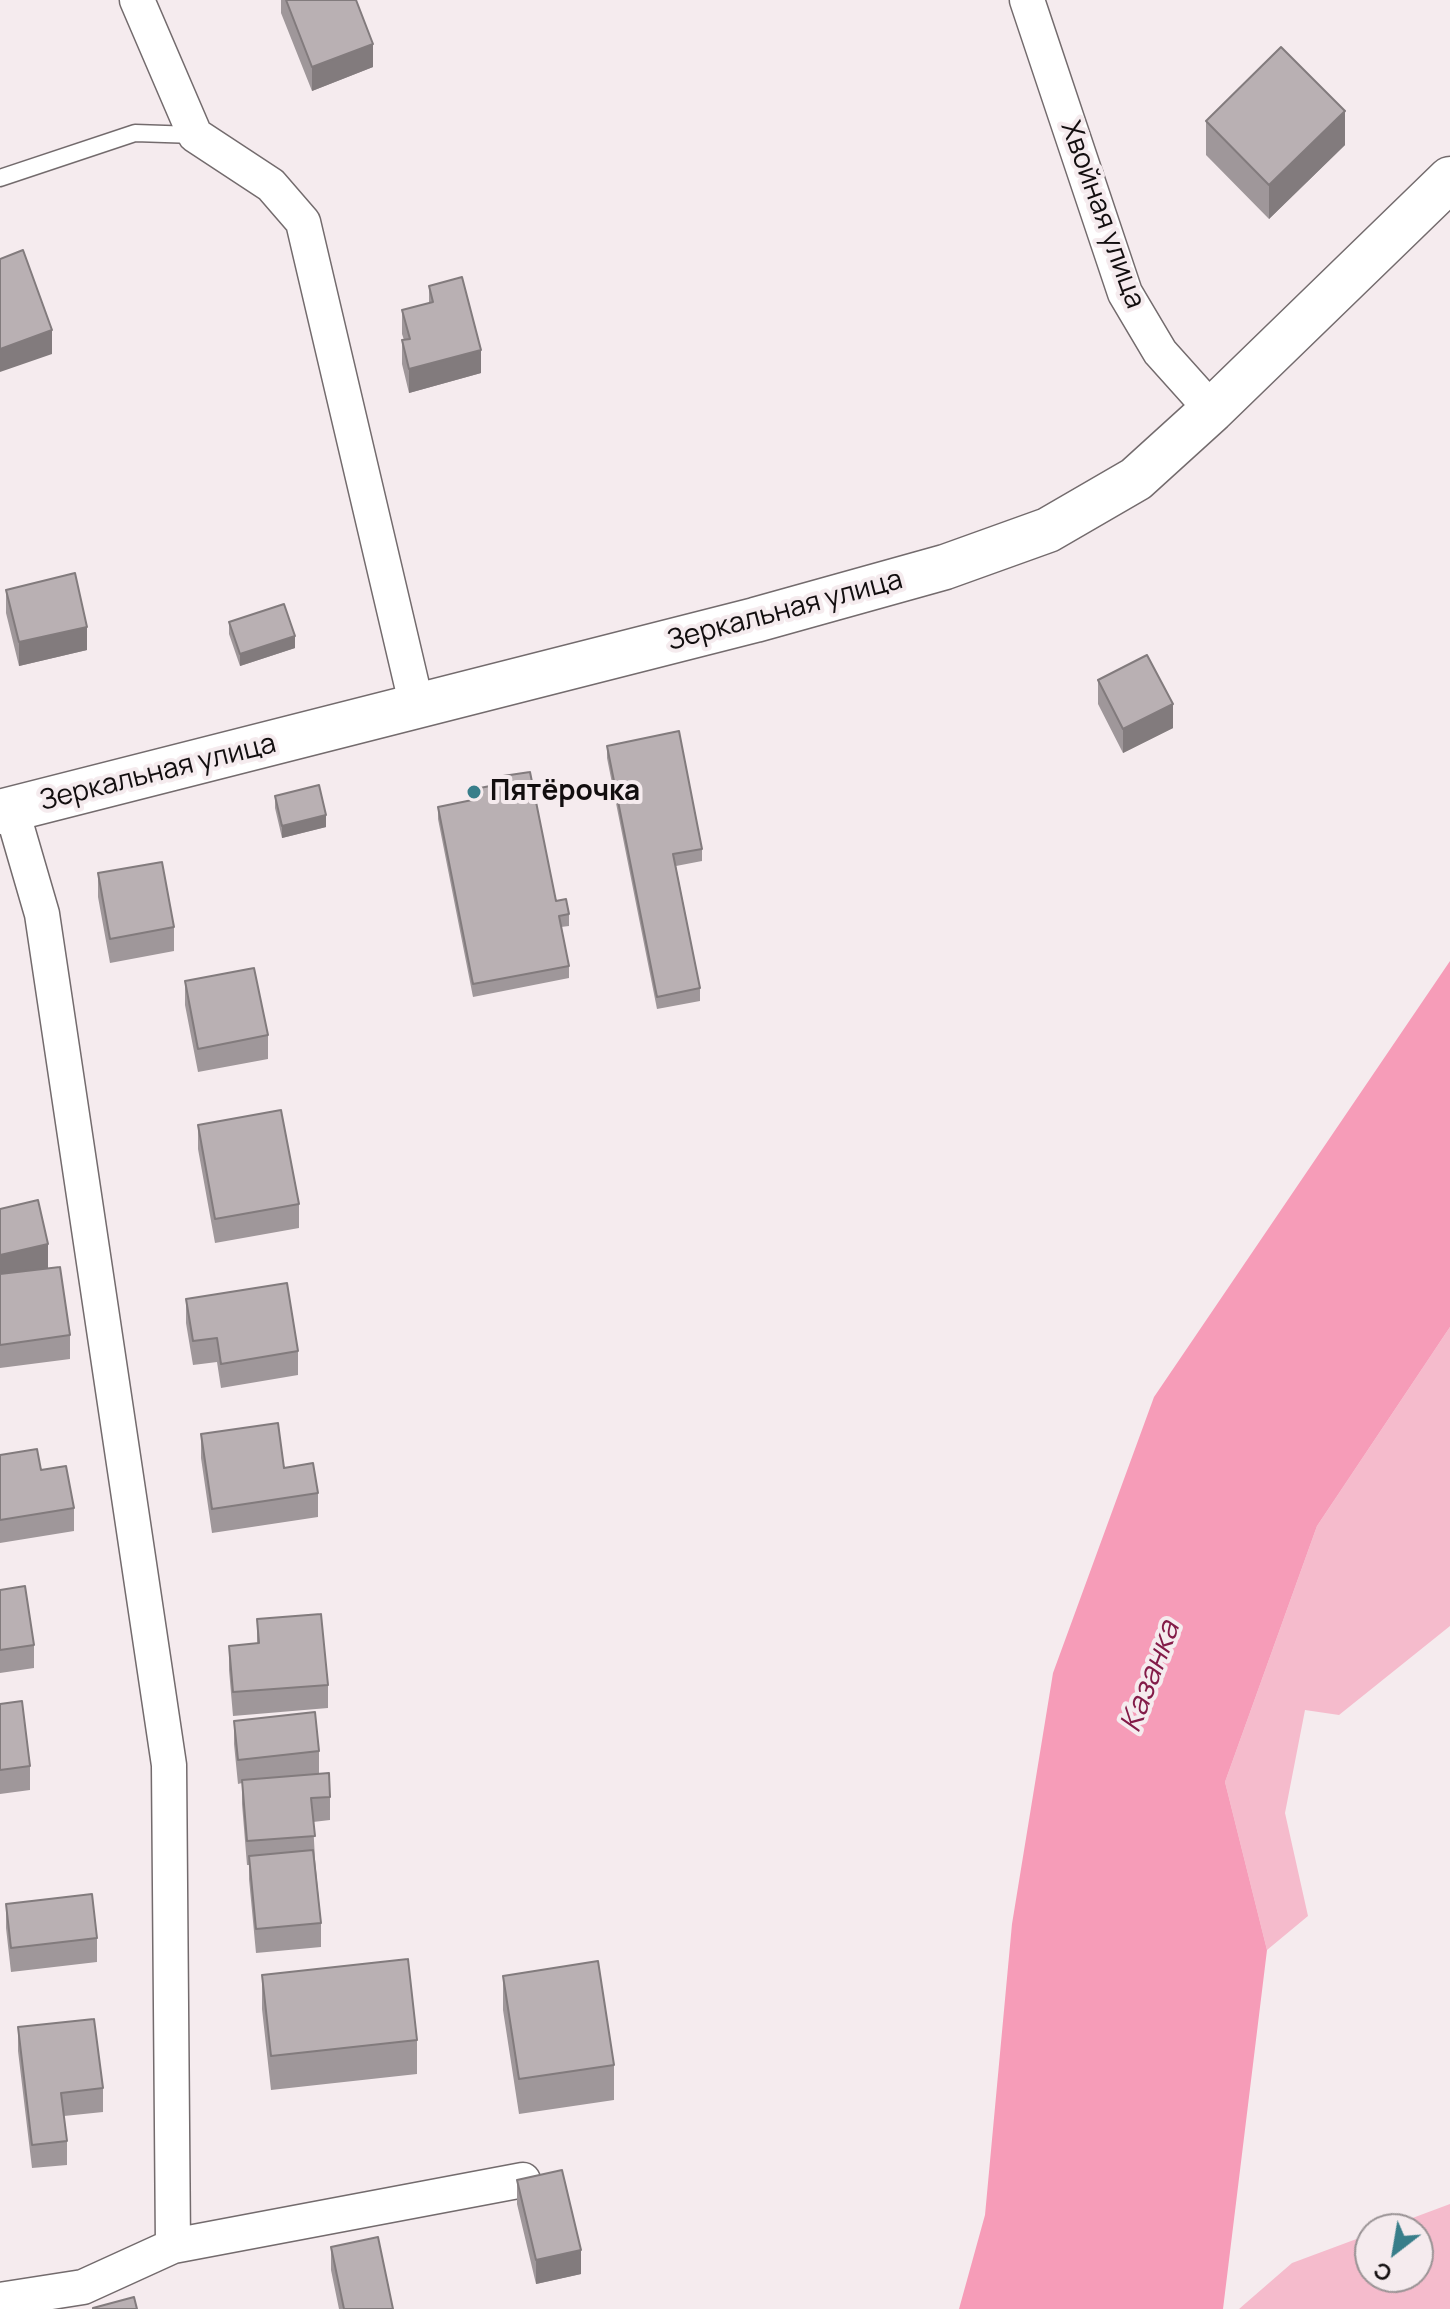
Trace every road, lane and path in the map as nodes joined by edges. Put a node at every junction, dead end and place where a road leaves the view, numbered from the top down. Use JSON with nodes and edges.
{"nodes":[{"id":1,"x":137,"y":0,"type":"edge"},
{"id":2,"x":1027,"y":0,"type":"edge"},
{"id":3,"x":195,"y":135,"type":"junction"},
{"id":4,"x":0,"y":178,"type":"edge"},
{"id":5,"x":1450,"y":179,"type":"edge"},
{"id":6,"x":1212,"y":410,"type":"junction"},
{"id":7,"x":417,"y":707,"type":"junction"},
{"id":8,"x":6,"y":812,"type":"edge"},
{"id":9,"x":523,"y":2180,"type":"edge"},
{"id":10,"x":173,"y":2246,"type":"junction"},
{"id":11,"x":0,"y":2300,"type":"edge"}],
"edges":[{"from":1,"to":3,"type":"street"},
{"from":2,"to":6,"type":"street","name":"Хвойная улица"},
{"from":3,"to":4,"type":"lane"},
{"from":3,"to":7,"type":"street"},
{"from":5,"to":6,"type":"street","name":"Зеркальная улица"},
{"from":6,"to":7,"type":"street","name":"Зеркальная улица"},
{"from":7,"to":8,"type":"street","name":"Зеркальная улица"},
{"from":8,"to":10,"type":"street"},
{"from":9,"to":10,"type":"street"},
{"from":10,"to":11,"type":"street"}]}
